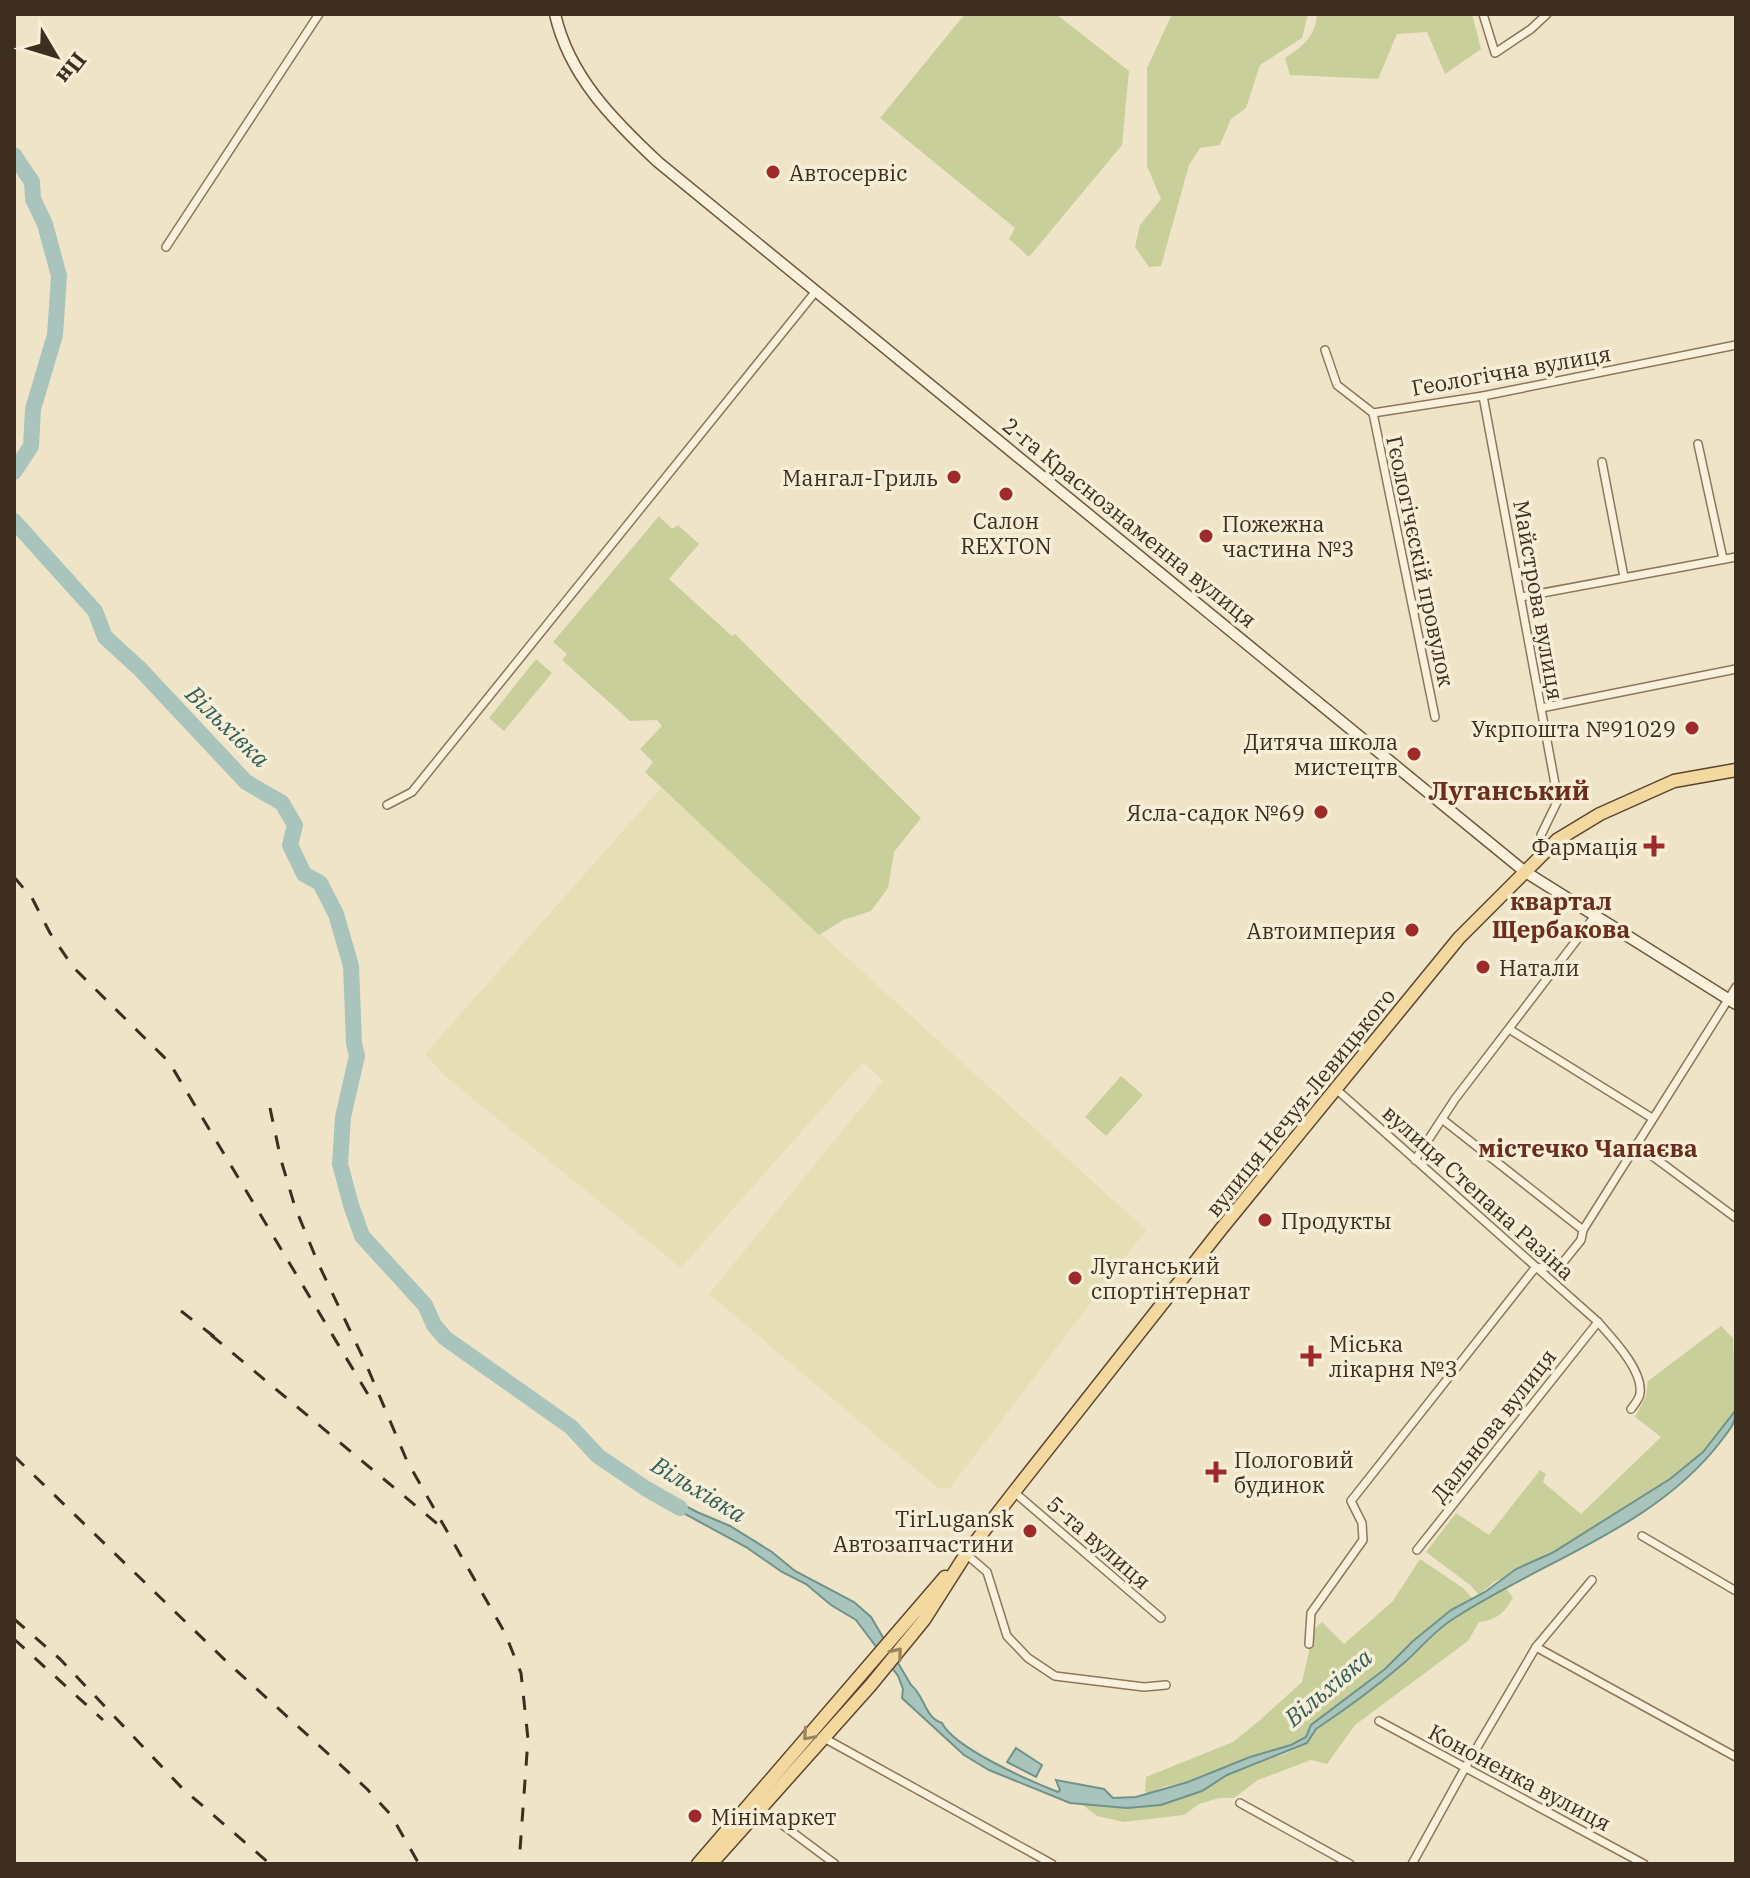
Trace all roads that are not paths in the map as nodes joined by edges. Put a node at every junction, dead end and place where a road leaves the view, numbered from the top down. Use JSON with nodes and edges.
{"nodes":[{"id":1,"x":319,"y":14,"type":"edge"},
{"id":2,"x":555,"y":14,"type":"edge"},
{"id":3,"x":1483,"y":14,"type":"edge"},
{"id":4,"x":1547,"y":14,"type":"edge"},
{"id":5,"x":166,"y":247,"type":"dead end"},
{"id":6,"x":816,"y":291,"type":"junction"},
{"id":7,"x":1736,"y":345,"type":"edge"},
{"id":8,"x":1325,"y":350,"type":"dead end"},
{"id":9,"x":1483,"y":396,"type":"junction"},
{"id":10,"x":1373,"y":413,"type":"junction"},
{"id":11,"x":1698,"y":444,"type":"dead end"},
{"id":12,"x":1602,"y":462,"type":"dead end"},
{"id":13,"x":1736,"y":557,"type":"edge"},
{"id":14,"x":1723,"y":559,"type":"junction"},
{"id":15,"x":1624,"y":577,"type":"junction"},
{"id":16,"x":1521,"y":597,"type":"junction"},
{"id":17,"x":1736,"y":669,"type":"edge"},
{"id":18,"x":1541,"y":708,"type":"junction"},
{"id":19,"x":1435,"y":717,"type":"dead end"},
{"id":20,"x":1736,"y":770,"type":"edge"},
{"id":21,"x":387,"y":805,"type":"dead end"},
{"id":22,"x":1541,"y":855,"type":"junction"},
{"id":23,"x":1524,"y":871,"type":"junction"},
{"id":24,"x":1595,"y":916,"type":"junction"},
{"id":25,"x":1736,"y":987,"type":"edge"},
{"id":26,"x":1732,"y":1002,"type":"edge"},
{"id":27,"x":1509,"y":1029,"type":"junction"},
{"id":28,"x":1336,"y":1089,"type":"junction"},
{"id":29,"x":1652,"y":1118,"type":"junction"},
{"id":30,"x":1442,"y":1119,"type":"junction"},
{"id":31,"x":1636,"y":1144,"type":"junction"},
{"id":32,"x":1415,"y":1160,"type":"junction"},
{"id":33,"x":1736,"y":1218,"type":"edge"},
{"id":34,"x":1583,"y":1230,"type":"junction"},
{"id":35,"x":1535,"y":1268,"type":"junction"},
{"id":36,"x":1598,"y":1322,"type":"junction"},
{"id":37,"x":1631,"y":1409,"type":"dead end"},
{"id":38,"x":1014,"y":1492,"type":"junction"},
{"id":39,"x":1642,"y":1536,"type":"dead end"},
{"id":40,"x":1417,"y":1550,"type":"dead end"},
{"id":41,"x":966,"y":1554,"type":"junction"},
{"id":42,"x":1592,"y":1580,"type":"dead end"},
{"id":43,"x":1736,"y":1591,"type":"edge"},
{"id":44,"x":1161,"y":1618,"type":"dead end"},
{"id":45,"x":1309,"y":1644,"type":"dead end"},
{"id":46,"x":1536,"y":1647,"type":"junction"},
{"id":47,"x":1166,"y":1685,"type":"dead end"},
{"id":48,"x":1379,"y":1721,"type":"dead end"},
{"id":49,"x":824,"y":1738,"type":"junction"},
{"id":50,"x":1736,"y":1757,"type":"edge"},
{"id":51,"x":1465,"y":1768,"type":"junction"},
{"id":52,"x":1240,"y":1803,"type":"dead end"},
{"id":53,"x":760,"y":1808,"type":"junction"},
{"id":54,"x":698,"y":1864,"type":"edge"},
{"id":55,"x":711,"y":1864,"type":"edge"},
{"id":56,"x":835,"y":1864,"type":"edge"},
{"id":57,"x":1052,"y":1864,"type":"edge"},
{"id":58,"x":1350,"y":1864,"type":"edge"},
{"id":59,"x":1412,"y":1864,"type":"edge"},
{"id":60,"x":1644,"y":1864,"type":"edge"}],
"edges":[{"from":1,"to":5,"type":"street"},
{"from":2,"to":6,"type":"street","name":"2-га Краснознаменна вулиця"},
{"from":3,"to":4,"type":"street"},
{"from":6,"to":21,"type":"street"},
{"from":6,"to":23,"type":"street","name":"2-га Краснознаменна вулиця"},
{"from":7,"to":9,"type":"street","name":"Геологічна вулиця"},
{"from":8,"to":10,"type":"street"},
{"from":9,"to":10,"type":"street","name":"Геологічна вулиця"},
{"from":9,"to":16,"type":"street","name":"Майстрова вулиця"},
{"from":10,"to":19,"type":"street","name":"Гєологічєскій провулок"},
{"from":11,"to":14,"type":"street"},
{"from":12,"to":15,"type":"street"},
{"from":13,"to":14,"type":"street"},
{"from":14,"to":15,"type":"street"},
{"from":15,"to":16,"type":"street"},
{"from":16,"to":18,"type":"street","name":"Майстрова вулиця"},
{"from":17,"to":18,"type":"street"},
{"from":18,"to":22,"type":"street","name":"Майстрова вулиця"},
{"from":20,"to":22,"type":"main road","name":"вулиця Нечуя-Левицького"},
{"from":22,"to":23,"type":"main road","name":"вулиця Нечуя-Левицького"},
{"from":23,"to":24,"type":"street","name":"2-га Краснознаменна вулиця"},
{"from":23,"to":28,"type":"main road","name":"вулиця Нечуя-Левицького"},
{"from":24,"to":26,"type":"street","name":"2-га Краснознаменна вулиця"},
{"from":24,"to":27,"type":"street"},
{"from":25,"to":26,"type":"street"},
{"from":26,"to":29,"type":"street"},
{"from":27,"to":29,"type":"street"},
{"from":27,"to":30,"type":"street"},
{"from":28,"to":32,"type":"street","name":"вулиця Степана Разіна"},
{"from":28,"to":38,"type":"main road","name":"вулиця Нечуя-Левицького"},
{"from":29,"to":31,"type":"street"},
{"from":30,"to":32,"type":"street"},
{"from":30,"to":34,"type":"street"},
{"from":31,"to":33,"type":"street"},
{"from":31,"to":34,"type":"street"},
{"from":32,"to":35,"type":"street","name":"вулиця Степана Разіна"},
{"from":34,"to":35,"type":"street"},
{"from":35,"to":36,"type":"street","name":"вулиця Степана Разіна"},
{"from":35,"to":45,"type":"street"},
{"from":36,"to":37,"type":"street","name":"вулиця Степана Разіна"},
{"from":36,"to":40,"type":"street","name":"Дальнова вулиця"},
{"from":38,"to":41,"type":"main road","name":"вулиця Нечуя-Левицького"},
{"from":38,"to":44,"type":"street","name":"5-та вулиця"},
{"from":39,"to":43,"type":"street"},
{"from":41,"to":47,"type":"street"},
{"from":49,"to":41,"type":"main road","name":"вулиця Нечуя-Левицького","one_way":true},
{"from":41,"to":54,"type":"main road","name":"вулиця Нечуя-Левицького","one_way":true},
{"from":42,"to":46,"type":"street"},
{"from":46,"to":50,"type":"street"},
{"from":46,"to":51,"type":"street"},
{"from":48,"to":51,"type":"street","name":"Кононенка вулиця"},
{"from":49,"to":53,"type":"main road","name":"вулиця Нечуя-Левицького"},
{"from":49,"to":57,"type":"street"},
{"from":51,"to":59,"type":"street"},
{"from":51,"to":60,"type":"street","name":"Кононенка вулиця"},
{"from":52,"to":58,"type":"street"},
{"from":53,"to":55,"type":"main road","name":"вулиця Нечуя-Левицького"},
{"from":53,"to":56,"type":"street"}]}
